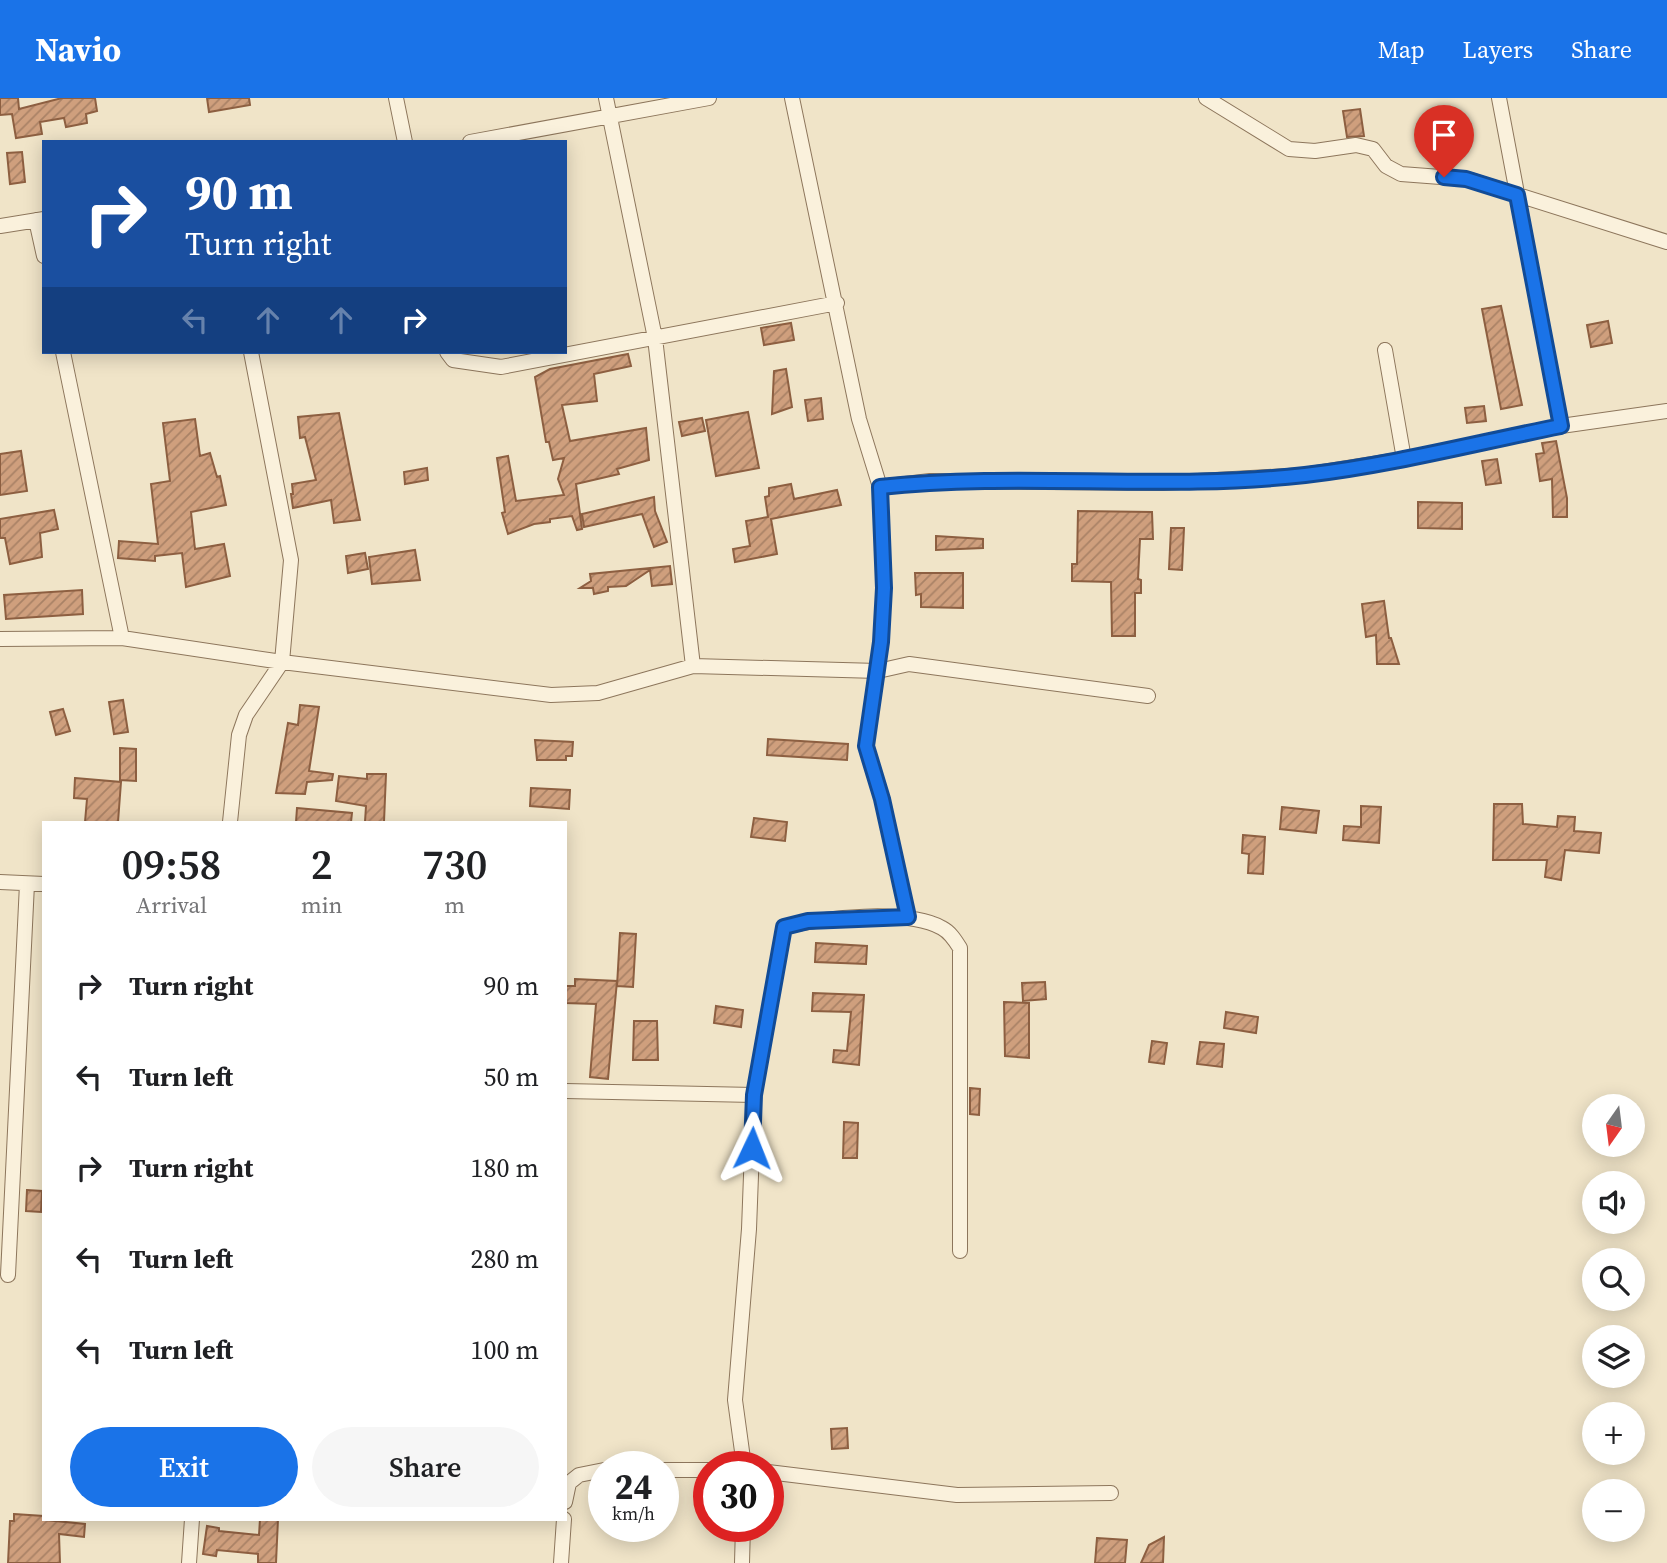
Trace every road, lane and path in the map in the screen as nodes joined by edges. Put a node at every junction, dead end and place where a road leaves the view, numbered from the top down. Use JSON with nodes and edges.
{"nodes":[{"id":1,"x":396,"y":98,"type":"edge"},
{"id":2,"x":606,"y":98,"type":"edge"},
{"id":3,"x":709,"y":98,"type":"edge"},
{"id":4,"x":792,"y":98,"type":"edge"},
{"id":5,"x":1206,"y":98,"type":"edge"},
{"id":6,"x":1499,"y":98,"type":"edge"},
{"id":7,"x":609,"y":115,"type":"junction"},
{"id":8,"x":405,"y":140,"type":"edge"},
{"id":9,"x":480,"y":140,"type":"edge"},
{"id":10,"x":1517,"y":195,"type":"junction"},
{"id":11,"x":40,"y":219,"type":"edge"},
{"id":12,"x":0,"y":226,"type":"edge"},
{"id":13,"x":42,"y":238,"type":"edge"},
{"id":14,"x":1667,"y":242,"type":"edge"},
{"id":15,"x":837,"y":303,"type":"junction"},
{"id":16,"x":655,"y":338,"type":"junction"},
{"id":17,"x":1385,"y":350,"type":"dead end"},
{"id":18,"x":64,"y":354,"type":"edge"},
{"id":19,"x":251,"y":354,"type":"edge"},
{"id":20,"x":448,"y":354,"type":"edge"},
{"id":21,"x":1667,"y":411,"type":"edge"},
{"id":22,"x":1561,"y":426,"type":"junction"},
{"id":23,"x":1404,"y":459,"type":"junction"},
{"id":24,"x":880,"y":487,"type":"junction"},
{"id":25,"x":122,"y":638,"type":"junction"},
{"id":26,"x":0,"y":639,"type":"edge"},
{"id":27,"x":282,"y":662,"type":"junction"},
{"id":28,"x":693,"y":666,"type":"junction"},
{"id":29,"x":878,"y":671,"type":"junction"},
{"id":30,"x":1148,"y":696,"type":"dead end"},
{"id":31,"x":230,"y":821,"type":"edge"},
{"id":32,"x":0,"y":882,"type":"edge"},
{"id":33,"x":27,"y":884,"type":"junction"},
{"id":34,"x":42,"y":884,"type":"edge"},
{"id":35,"x":908,"y":917,"type":"junction"},
{"id":36,"x":567,"y":1091,"type":"edge"},
{"id":37,"x":754,"y":1095,"type":"junction"},
{"id":38,"x":960,"y":1251,"type":"dead end"},
{"id":39,"x":8,"y":1275,"type":"dead end"},
{"id":40,"x":742,"y":1451,"type":"edge"},
{"id":41,"x":588,"y":1473,"type":"edge"},
{"id":42,"x":784,"y":1474,"type":"edge"},
{"id":43,"x":567,"y":1492,"type":"edge"},
{"id":44,"x":1111,"y":1493,"type":"dead end"},
{"id":45,"x":192,"y":1521,"type":"edge"},
{"id":46,"x":564,"y":1521,"type":"edge"},
{"id":47,"x":743,"y":1542,"type":"edge"},
{"id":48,"x":190,"y":1563,"type":"edge"},
{"id":49,"x":561,"y":1563,"type":"edge"},
{"id":50,"x":742,"y":1563,"type":"edge"}],
"edges":[{"from":1,"to":8,"type":"street"},
{"from":2,"to":7,"type":"street"},
{"from":3,"to":7,"type":"street"},
{"from":4,"to":15,"type":"street"},
{"from":5,"to":10,"type":"street"},
{"from":6,"to":10,"type":"street"},
{"from":7,"to":9,"type":"street"},
{"from":7,"to":16,"type":"street"},
{"from":10,"to":14,"type":"street"},
{"from":10,"to":22,"type":"street"},
{"from":11,"to":12,"type":"street"},
{"from":11,"to":13,"type":"street"},
{"from":15,"to":16,"type":"street"},
{"from":15,"to":24,"type":"street"},
{"from":16,"to":20,"type":"street"},
{"from":16,"to":28,"type":"street"},
{"from":17,"to":23,"type":"street"},
{"from":18,"to":25,"type":"street"},
{"from":19,"to":27,"type":"street"},
{"from":21,"to":22,"type":"street"},
{"from":22,"to":23,"type":"street"},
{"from":23,"to":24,"type":"street"},
{"from":24,"to":29,"type":"street"},
{"from":25,"to":26,"type":"street"},
{"from":25,"to":27,"type":"street"},
{"from":27,"to":28,"type":"street"},
{"from":27,"to":31,"type":"street"},
{"from":28,"to":29,"type":"street"},
{"from":29,"to":30,"type":"street"},
{"from":29,"to":35,"type":"street"},
{"from":32,"to":33,"type":"street"},
{"from":33,"to":34,"type":"street"},
{"from":33,"to":39,"type":"street"},
{"from":35,"to":37,"type":"street"},
{"from":35,"to":38,"type":"street"},
{"from":36,"to":37,"type":"street"},
{"from":37,"to":40,"type":"street"},
{"from":41,"to":43,"type":"street"},
{"from":42,"to":44,"type":"street"},
{"from":45,"to":48,"type":"street"},
{"from":46,"to":49,"type":"street"},
{"from":47,"to":50,"type":"street"}]}
